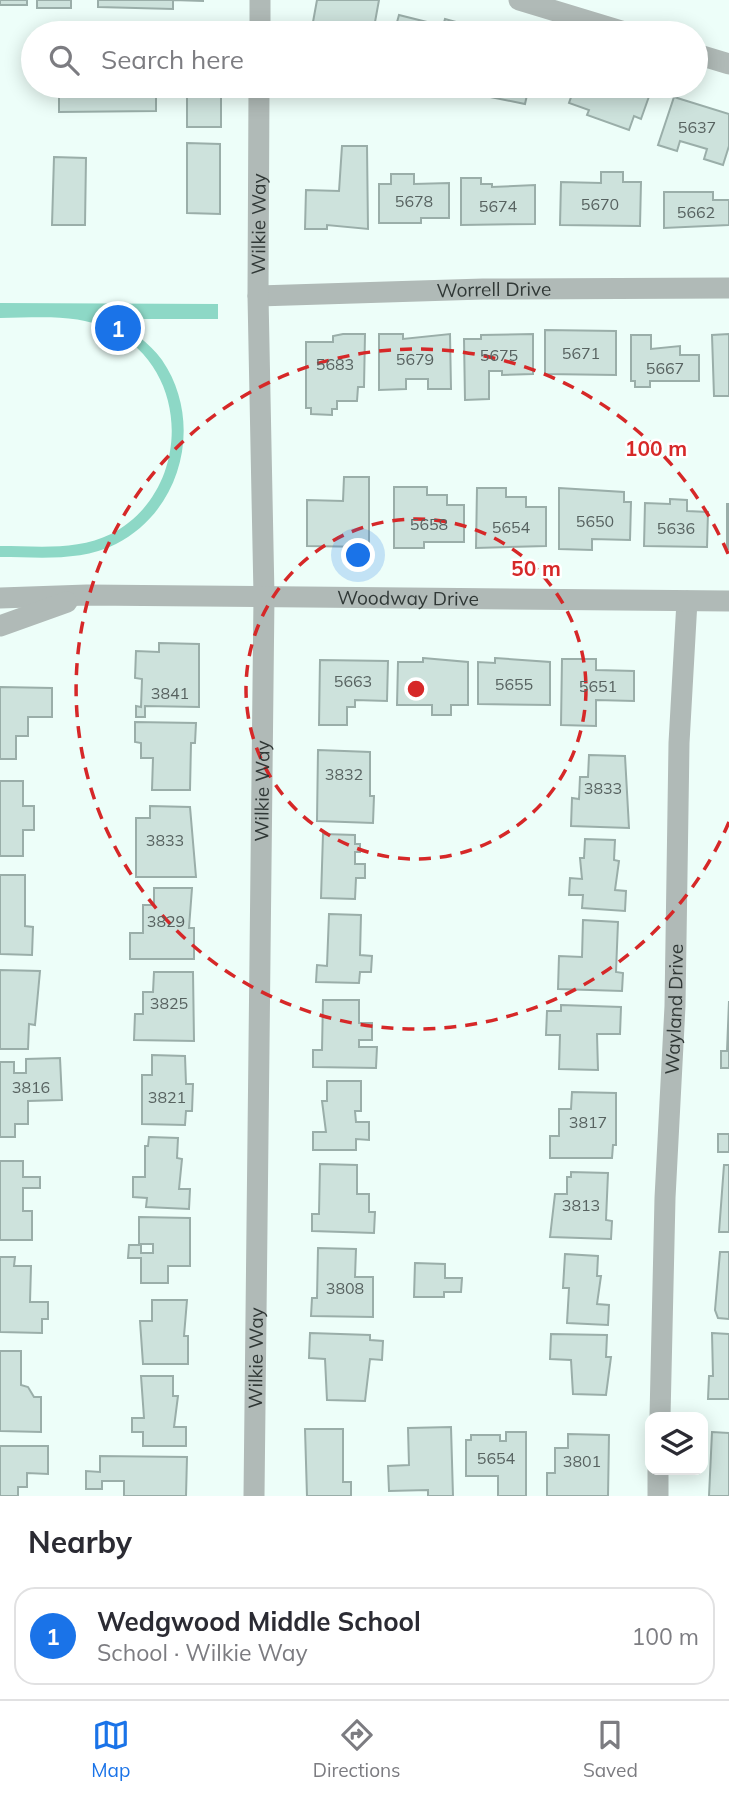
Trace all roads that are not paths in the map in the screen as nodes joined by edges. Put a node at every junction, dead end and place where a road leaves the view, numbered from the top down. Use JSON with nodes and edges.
{"nodes":[{"id":1,"x":260,"y":0,"type":"edge"},
{"id":2,"x":519,"y":0,"type":"edge"},
{"id":3,"x":260,"y":21,"type":"edge"},
{"id":4,"x":588,"y":21,"type":"edge"},
{"id":5,"x":708,"y":58,"type":"edge"},
{"id":6,"x":729,"y":64,"type":"edge"},
{"id":7,"x":259,"y":98,"type":"edge"},
{"id":8,"x":729,"y":288,"type":"edge"},
{"id":9,"x":258,"y":296,"type":"junction"},
{"id":10,"x":87,"y":595,"type":"junction"},
{"id":11,"x":264,"y":596,"type":"junction"},
{"id":12,"x":0,"y":598,"type":"edge"},
{"id":13,"x":687,"y":601,"type":"junction"},
{"id":14,"x":729,"y":601,"type":"edge"},
{"id":15,"x":0,"y":626,"type":"edge"},
{"id":16,"x":660,"y":1412,"type":"edge"},
{"id":17,"x":659,"y":1475,"type":"edge"},
{"id":18,"x":254,"y":1496,"type":"edge"},
{"id":19,"x":658,"y":1496,"type":"edge"}],
"edges":[{"from":1,"to":3,"type":"street"},
{"from":2,"to":4,"type":"street"},
{"from":5,"to":6,"type":"street"},
{"from":7,"to":9,"type":"street","name":"Wilkie Way"},
{"from":8,"to":9,"type":"street","name":"Worrell Drive"},
{"from":9,"to":11,"type":"street","name":"Wilkie Way"},
{"from":10,"to":11,"type":"street","name":"Woodway Drive"},
{"from":10,"to":12,"type":"street","name":"Woodway Drive"},
{"from":10,"to":15,"type":"street","name":"Woodway Drive"},
{"from":11,"to":13,"type":"street","name":"Woodway Drive"},
{"from":11,"to":18,"type":"street","name":"Wilkie Way"},
{"from":13,"to":14,"type":"street","name":"Woodway Drive"},
{"from":13,"to":16,"type":"street","name":"Wayland Drive"},
{"from":17,"to":19,"type":"street"}]}
